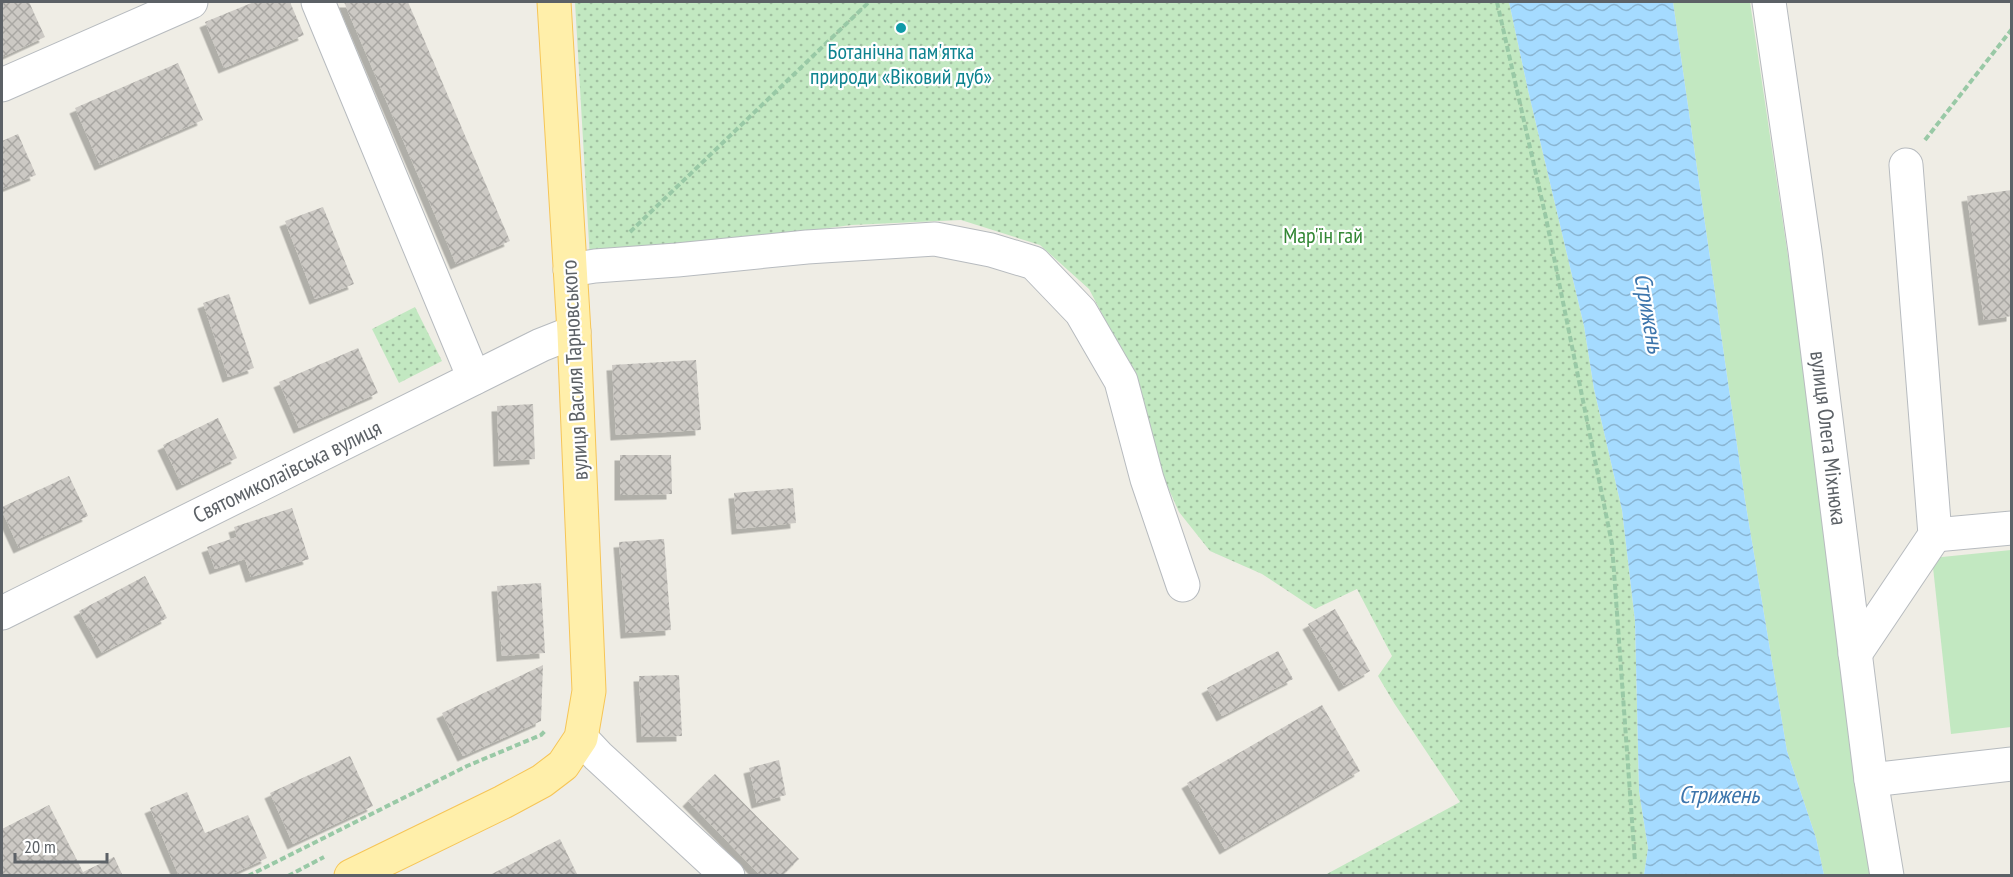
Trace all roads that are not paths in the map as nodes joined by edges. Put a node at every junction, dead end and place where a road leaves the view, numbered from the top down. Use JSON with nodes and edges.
{"nodes":[{"id":1,"x":191,"y":2,"type":"edge"},
{"id":2,"x":318,"y":2,"type":"edge"},
{"id":3,"x":554,"y":2,"type":"edge"},
{"id":4,"x":1768,"y":2,"type":"edge"},
{"id":5,"x":2,"y":85,"type":"edge"},
{"id":6,"x":1906,"y":165,"type":"road end"},
{"id":7,"x":570,"y":270,"type":"junction"},
{"id":8,"x":574,"y":332,"type":"junction"},
{"id":9,"x":474,"y":378,"type":"junction"},
{"id":10,"x":2012,"y":528,"type":"edge"},
{"id":11,"x":1935,"y":535,"type":"junction"},
{"id":12,"x":1183,"y":585,"type":"dead end"},
{"id":13,"x":2,"y":613,"type":"edge"},
{"id":14,"x":1856,"y":654,"type":"junction"},
{"id":15,"x":567,"y":732,"type":"junction"},
{"id":16,"x":2012,"y":764,"type":"edge"},
{"id":17,"x":1871,"y":780,"type":"junction"},
{"id":18,"x":341,"y":865,"type":"edge"},
{"id":19,"x":728,"y":876,"type":"edge"},
{"id":20,"x":1887,"y":876,"type":"edge"}],
"edges":[{"from":1,"to":5,"type":"street"},
{"from":2,"to":9,"type":"street"},
{"from":3,"to":7,"type":"main road","name":"вулиця Василя Тарновського"},
{"from":4,"to":14,"type":"street","name":"вулиця Олега Міхнюка"},
{"from":6,"to":11,"type":"street"},
{"from":7,"to":8,"type":"main road","name":"вулиця Василя Тарновського"},
{"from":7,"to":12,"type":"street"},
{"from":8,"to":9,"type":"street","name":"Святомиколаївська вулиця"},
{"from":8,"to":15,"type":"main road","name":"вулиця Василя Тарновського"},
{"from":9,"to":13,"type":"street","name":"Святомиколаївська вулиця"},
{"from":10,"to":11,"type":"street"},
{"from":11,"to":14,"type":"street"},
{"from":14,"to":17,"type":"street","name":"вулиця Олега Міхнюка"},
{"from":15,"to":18,"type":"main road"},
{"from":15,"to":19,"type":"street"},
{"from":16,"to":17,"type":"street"},
{"from":17,"to":20,"type":"street","name":"вулиця Олега Міхнюка"}]}
